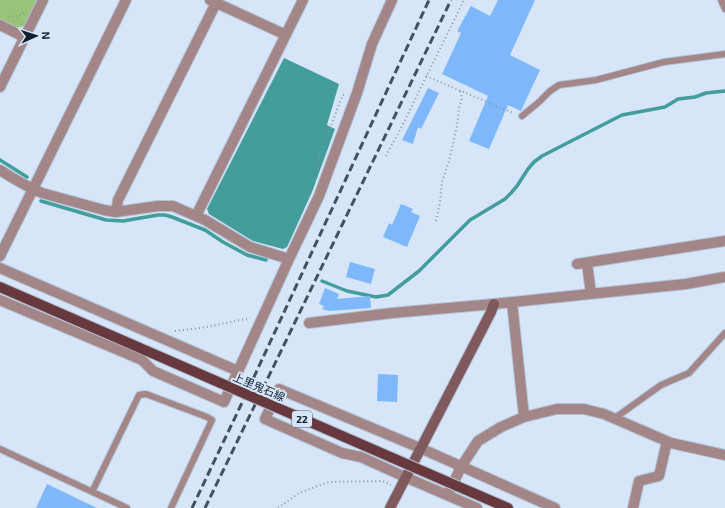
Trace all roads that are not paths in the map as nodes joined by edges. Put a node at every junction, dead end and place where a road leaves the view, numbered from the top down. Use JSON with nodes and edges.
{"nodes":[{"id":1,"x":43,"y":0,"type":"edge"},
{"id":2,"x":126,"y":0,"type":"edge"},
{"id":3,"x":303,"y":0,"type":"edge"},
{"id":4,"x":392,"y":0,"type":"edge"},
{"id":5,"x":721,"y":0,"type":"edge"},
{"id":6,"x":213,"y":1,"type":"edge"},
{"id":7,"x":725,"y":9,"type":"edge"},
{"id":8,"x":0,"y":25,"type":"edge"},
{"id":9,"x":286,"y":35,"type":"junction"},
{"id":10,"x":24,"y":37,"type":"junction"},
{"id":11,"x":725,"y":54,"type":"edge"},
{"id":12,"x":0,"y":87,"type":"edge"},
{"id":13,"x":522,"y":116,"type":"road end"},
{"id":14,"x":0,"y":170,"type":"edge"},
{"id":15,"x":32,"y":189,"type":"junction"},
{"id":16,"x":116,"y":212,"type":"junction"},
{"id":17,"x":196,"y":216,"type":"junction"},
{"id":18,"x":725,"y":241,"type":"edge"},
{"id":19,"x":0,"y":256,"type":"edge"},
{"id":20,"x":289,"y":259,"type":"junction"},
{"id":21,"x":0,"y":268,"type":"edge"},
{"id":22,"x":725,"y":277,"type":"edge"},
{"id":23,"x":0,"y":287,"type":"edge"},
{"id":24,"x":591,"y":294,"type":"junction"},
{"id":25,"x":0,"y":300,"type":"edge"},
{"id":26,"x":512,"y":302,"type":"junction"},
{"id":27,"x":494,"y":304,"type":"junction"},
{"id":28,"x":309,"y":323,"type":"dead end"},
{"id":29,"x":725,"y":333,"type":"edge"},
{"id":30,"x":238,"y":371,"type":"junction"},
{"id":31,"x":524,"y":417,"type":"junction"},
{"id":32,"x":615,"y":418,"type":"junction"},
{"id":33,"x":667,"y":441,"type":"junction"},
{"id":34,"x":420,"y":448,"type":"junction"},
{"id":35,"x":0,"y":449,"type":"edge"},
{"id":36,"x":725,"y":455,"type":"edge"},
{"id":37,"x":461,"y":467,"type":"junction"},
{"id":38,"x":405,"y":477,"type":"junction"},
{"id":39,"x":92,"y":492,"type":"junction"},
{"id":40,"x":448,"y":495,"type":"junction"},
{"id":41,"x":127,"y":508,"type":"edge"},
{"id":42,"x":171,"y":508,"type":"edge"},
{"id":43,"x":390,"y":508,"type":"edge"},
{"id":44,"x":477,"y":508,"type":"edge"},
{"id":45,"x":508,"y":508,"type":"edge"},
{"id":46,"x":555,"y":508,"type":"edge"},
{"id":47,"x":633,"y":508,"type":"edge"}],
"edges":[{"from":1,"to":10,"type":"street"},
{"from":2,"to":15,"type":"street"},
{"from":3,"to":9,"type":"street"},
{"from":4,"to":20,"type":"street"},
{"from":5,"to":7,"type":"lane"},
{"from":6,"to":9,"type":"street"},
{"from":6,"to":16,"type":"street"},
{"from":8,"to":10,"type":"street"},
{"from":9,"to":17,"type":"street"},
{"from":10,"to":12,"type":"street"},
{"from":11,"to":13,"type":"lane"},
{"from":14,"to":15,"type":"street"},
{"from":15,"to":16,"type":"street"},
{"from":15,"to":19,"type":"street"},
{"from":16,"to":17,"type":"street"},
{"from":17,"to":20,"type":"street"},
{"from":18,"to":24,"type":"street"},
{"from":20,"to":30,"type":"street"},
{"from":21,"to":30,"type":"street"},
{"from":22,"to":24,"type":"street"},
{"from":23,"to":45,"type":"main road","name":"上里鬼石線","number":"22","bridge":true},
{"from":24,"to":26,"type":"street"},
{"from":25,"to":30,"type":"street"},
{"from":26,"to":27,"type":"street"},
{"from":26,"to":31,"type":"street"},
{"from":27,"to":28,"type":"street"},
{"from":27,"to":34,"type":"street"},
{"from":29,"to":32,"type":"lane"},
{"from":31,"to":32,"type":"street"},
{"from":31,"to":37,"type":"street"},
{"from":32,"to":33,"type":"street"},
{"from":33,"to":36,"type":"street"},
{"from":33,"to":47,"type":"street"},
{"from":34,"to":37,"type":"street"},
{"from":34,"to":38,"type":"street"},
{"from":34,"to":38,"type":"street"},
{"from":35,"to":39,"type":"lane"},
{"from":37,"to":40,"type":"street"},
{"from":37,"to":46,"type":"street"},
{"from":38,"to":40,"type":"street"},
{"from":38,"to":43,"type":"street"},
{"from":39,"to":41,"type":"lane"},
{"from":39,"to":42,"type":"lane"},
{"from":40,"to":44,"type":"street"}]}
